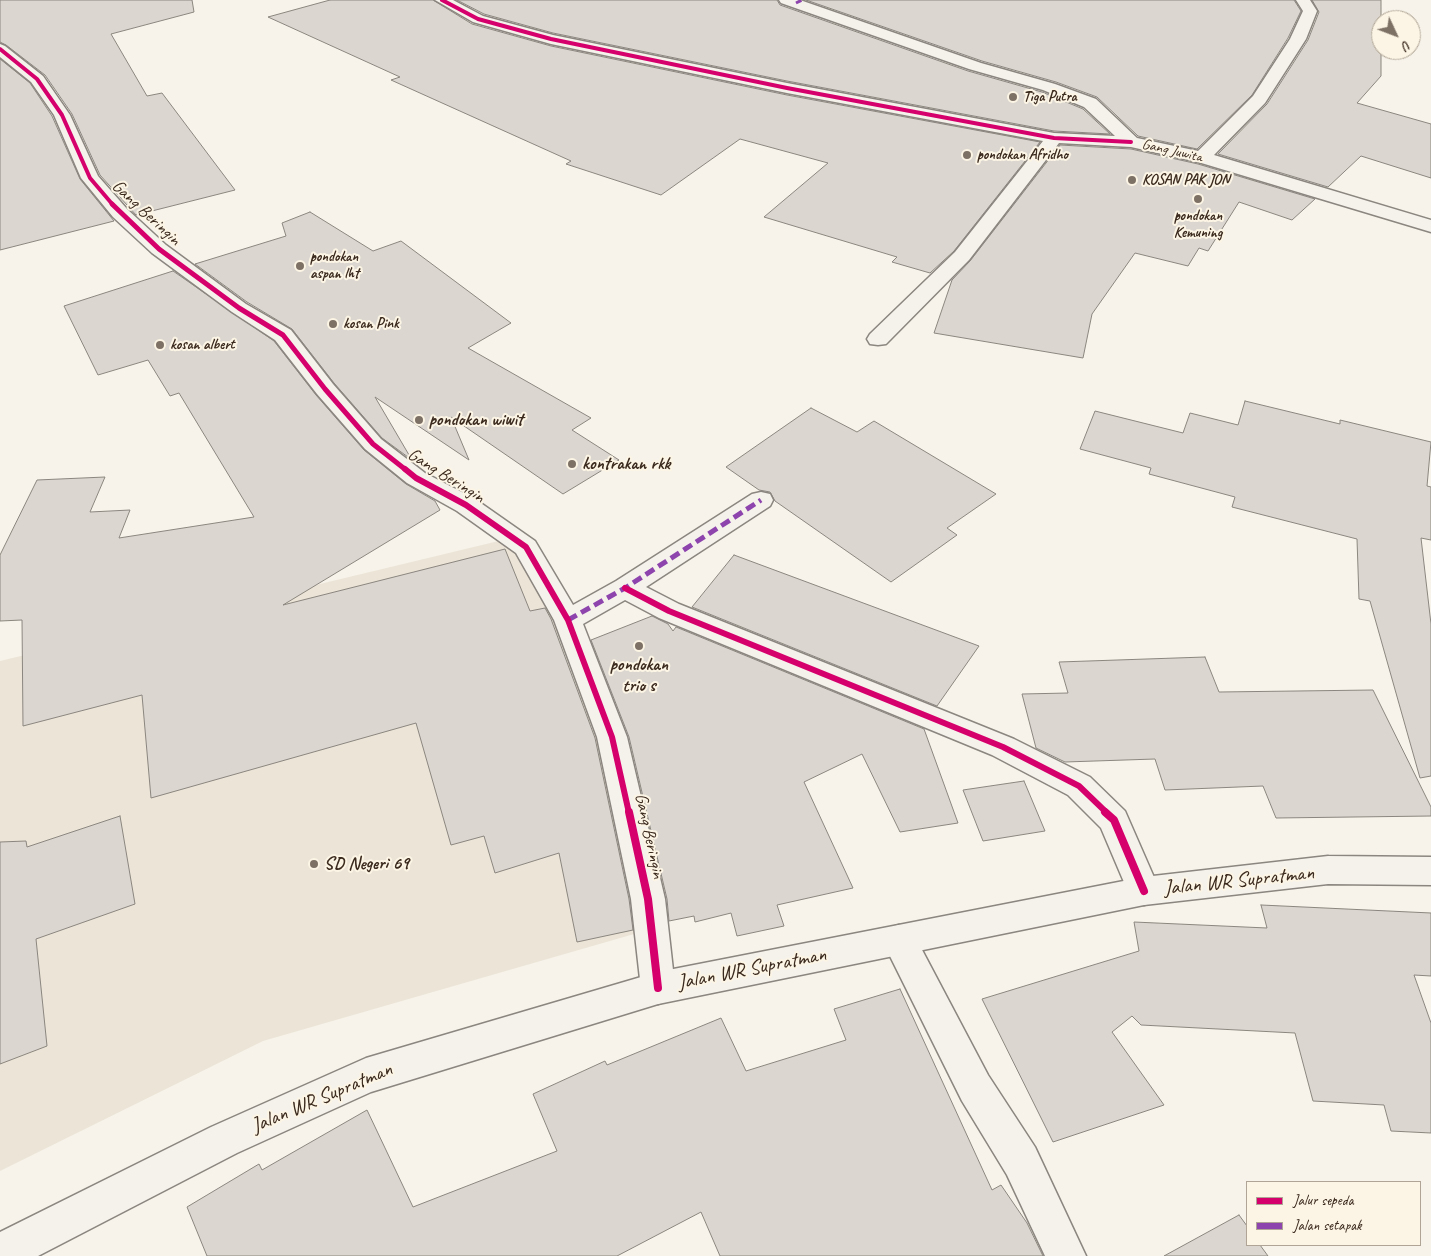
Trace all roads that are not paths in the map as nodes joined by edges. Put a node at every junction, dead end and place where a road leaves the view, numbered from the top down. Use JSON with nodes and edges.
{"nodes":[{"id":1,"x":442,"y":0,"type":"edge"},
{"id":2,"x":1302,"y":0,"type":"edge"},
{"id":3,"x":795,"y":1,"type":"edge"},
{"id":4,"x":0,"y":49,"type":"edge"},
{"id":5,"x":1054,"y":138,"type":"junction"},
{"id":6,"x":1131,"y":142,"type":"junction"},
{"id":7,"x":1202,"y":157,"type":"junction"},
{"id":8,"x":1431,"y":226,"type":"edge"},
{"id":9,"x":878,"y":339,"type":"dead end"},
{"id":10,"x":760,"y":500,"type":"dead end"},
{"id":11,"x":625,"y":588,"type":"junction"},
{"id":12,"x":568,"y":620,"type":"junction"},
{"id":13,"x":1431,"y":871,"type":"edge"},
{"id":14,"x":1144,"y":891,"type":"junction"},
{"id":15,"x":899,"y":940,"type":"junction"},
{"id":16,"x":658,"y":988,"type":"junction"},
{"id":17,"x":0,"y":1254,"type":"edge"},
{"id":18,"x":1066,"y":1256,"type":"edge"}],
"edges":[{"from":1,"to":5,"type":"main road"},
{"from":2,"to":7,"type":"main road"},
{"from":3,"to":6,"type":"main road","name":"Gang Juwita"},
{"from":4,"to":12,"type":"main road","name":"Gang Beringin"},
{"from":5,"to":6,"type":"main road"},
{"from":5,"to":9,"type":"main road"},
{"from":6,"to":7,"type":"main road","name":"Gang Juwita"},
{"from":7,"to":8,"type":"main road","name":"Gang Juwita"},
{"from":10,"to":11,"type":"main road"},
{"from":11,"to":12,"type":"main road"},
{"from":11,"to":14,"type":"main road"},
{"from":12,"to":16,"type":"main road","name":"Gang Beringin"},
{"from":13,"to":14,"type":"main road","name":"Jalan WR Supratman"},
{"from":14,"to":15,"type":"main road","name":"Jalan WR Supratman"},
{"from":15,"to":16,"type":"main road","name":"Jalan WR Supratman"},
{"from":15,"to":18,"type":"main road"},
{"from":16,"to":17,"type":"main road","name":"Jalan WR Supratman"}]}
